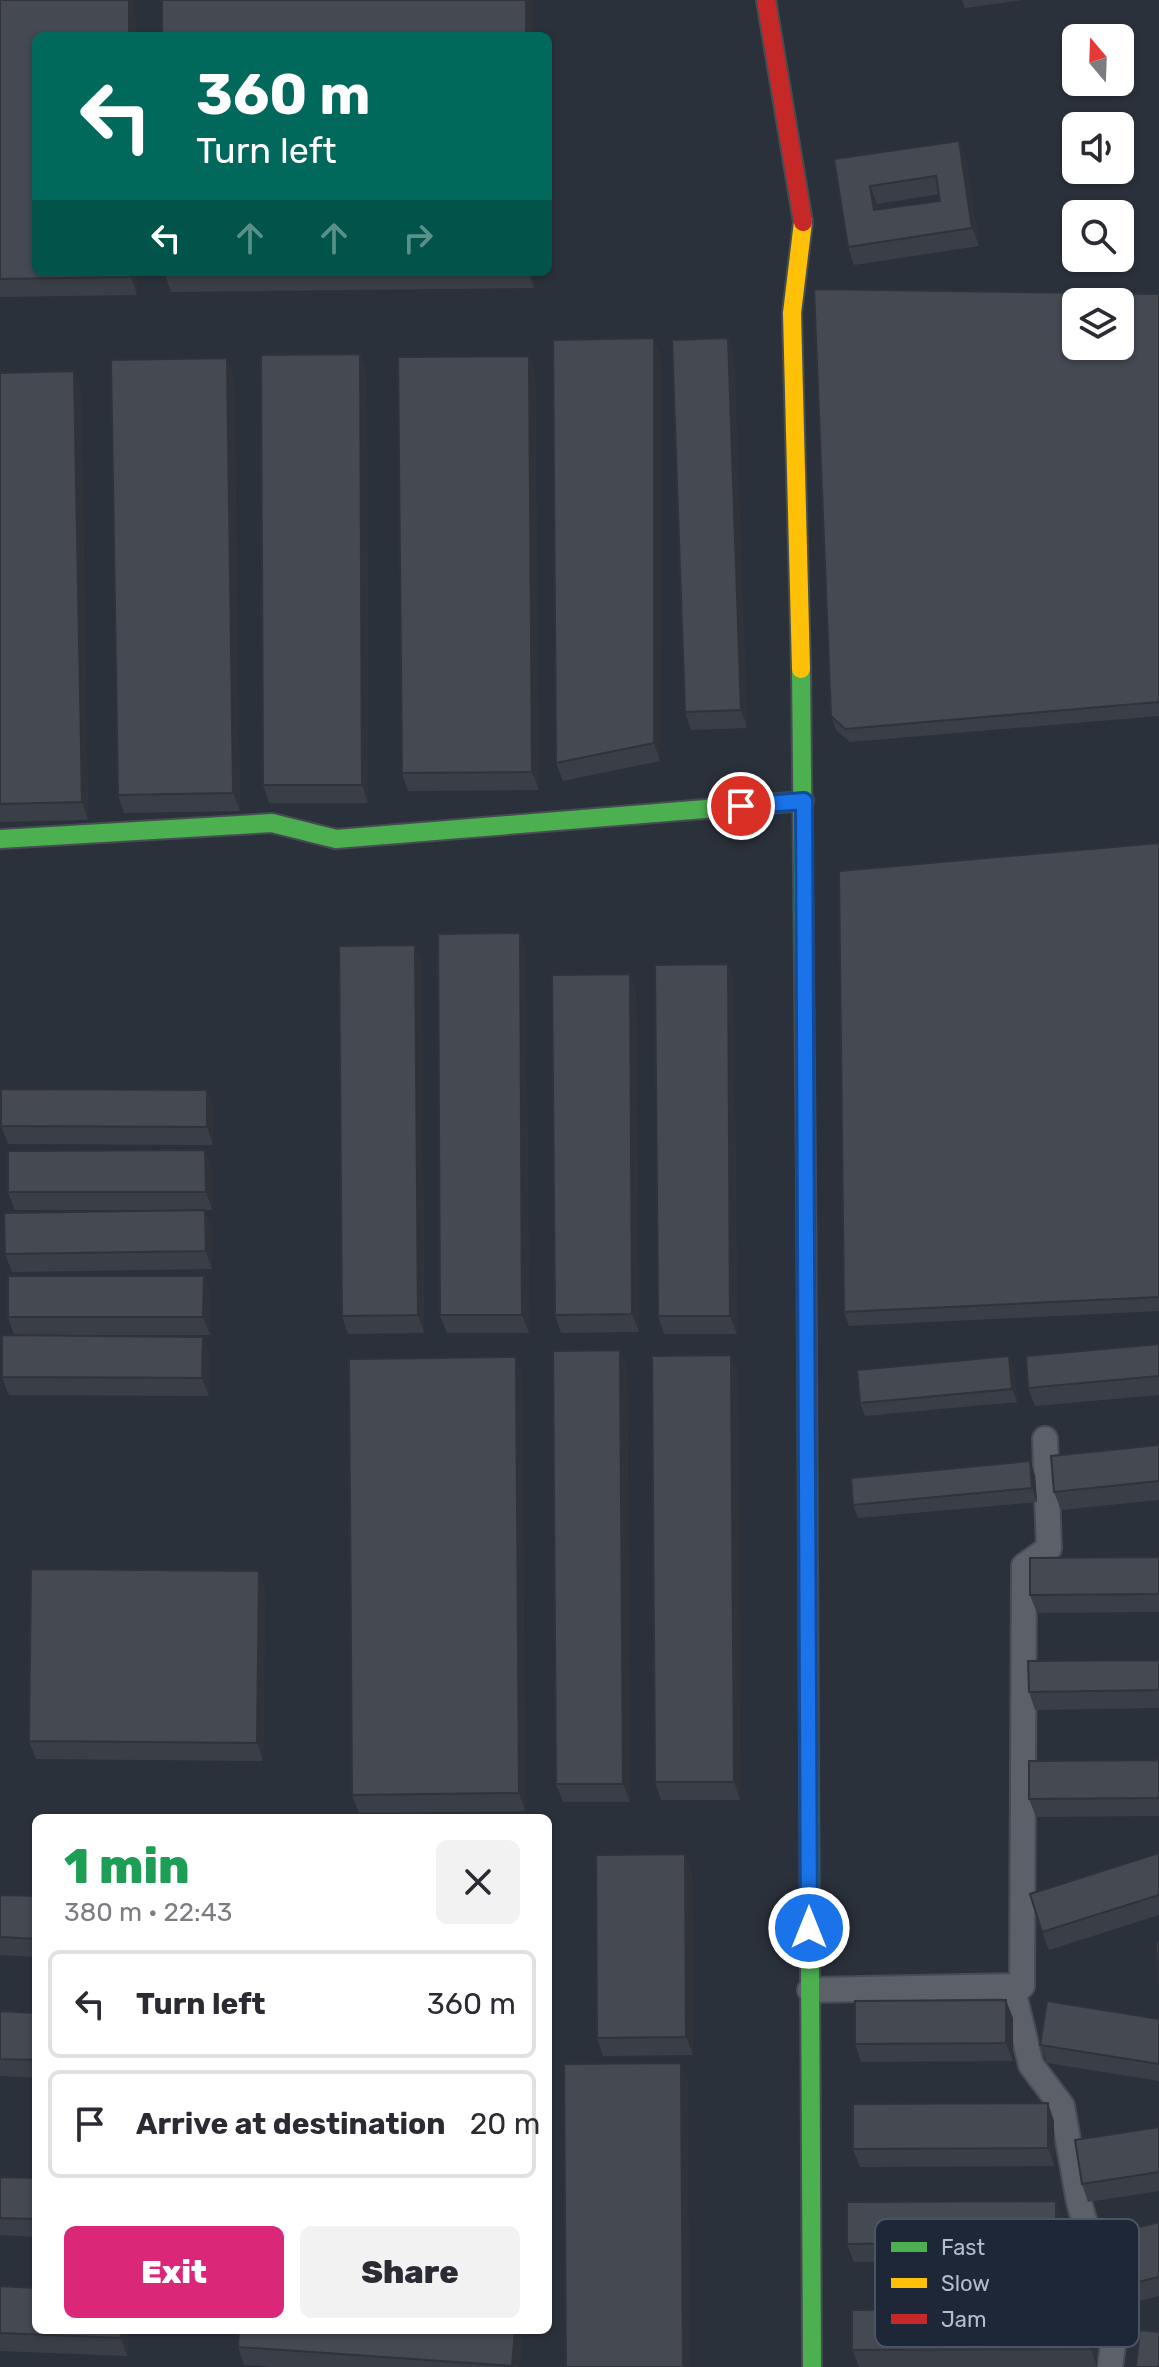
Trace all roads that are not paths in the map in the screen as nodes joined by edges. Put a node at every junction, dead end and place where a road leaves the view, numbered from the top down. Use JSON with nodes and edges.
{"nodes":[{"id":1,"x":766,"y":0,"type":"edge"},
{"id":2,"x":804,"y":801,"type":"junction"},
{"id":3,"x":0,"y":839,"type":"edge"},
{"id":4,"x":1045,"y":1439,"type":"dead end"},
{"id":5,"x":1012,"y":1986,"type":"junction"},
{"id":6,"x":810,"y":1990,"type":"junction"},
{"id":7,"x":1084,"y":2219,"type":"edge"},
{"id":8,"x":1113,"y":2347,"type":"edge"},
{"id":9,"x":812,"y":2367,"type":"edge"},
{"id":10,"x":1110,"y":2367,"type":"edge"}],
"edges":[{"from":1,"to":2,"type":"street"},
{"from":2,"to":3,"type":"street"},
{"from":2,"to":6,"type":"street"},
{"from":4,"to":5,"type":"street"},
{"from":5,"to":6,"type":"street"},
{"from":5,"to":7,"type":"street"},
{"from":6,"to":9,"type":"street"},
{"from":8,"to":10,"type":"street"}]}
